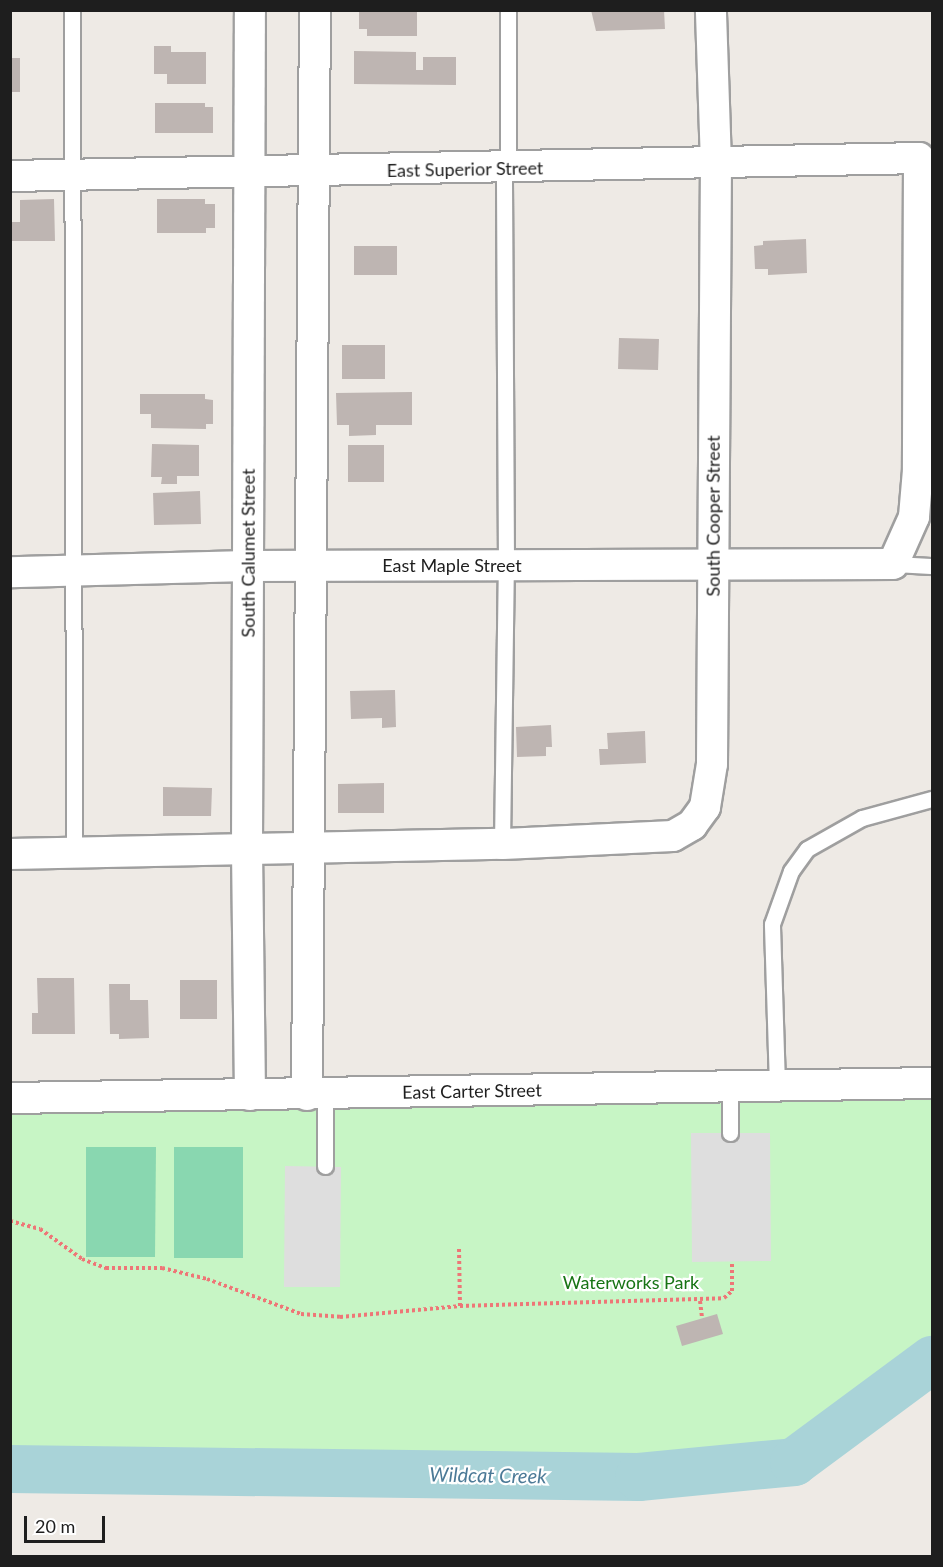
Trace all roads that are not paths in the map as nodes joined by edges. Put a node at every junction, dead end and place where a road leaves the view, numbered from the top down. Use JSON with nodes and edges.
{"nodes":[{"id":1,"x":72,"y":10,"type":"edge"},
{"id":2,"x":250,"y":10,"type":"edge"},
{"id":3,"x":315,"y":10,"type":"edge"},
{"id":4,"x":508,"y":10,"type":"edge"},
{"id":5,"x":711,"y":10,"type":"edge"},
{"id":6,"x":926,"y":158,"type":"edge"},
{"id":7,"x":716,"y":164,"type":"junction"},
{"id":8,"x":508,"y":168,"type":"junction"},
{"id":9,"x":252,"y":173,"type":"junction"},
{"id":10,"x":312,"y":173,"type":"junction"},
{"id":11,"x":71,"y":175,"type":"junction"},
{"id":12,"x":10,"y":176,"type":"edge"},
{"id":13,"x":712,"y":562,"type":"junction"},
{"id":14,"x":506,"y":564,"type":"junction"},
{"id":15,"x":893,"y":564,"type":"junction"},
{"id":16,"x":247,"y":566,"type":"junction"},
{"id":17,"x":309,"y":566,"type":"junction"},
{"id":18,"x":933,"y":566,"type":"edge"},
{"id":19,"x":75,"y":570,"type":"junction"},
{"id":20,"x":10,"y":572,"type":"edge"},
{"id":21,"x":933,"y":799,"type":"edge"},
{"id":22,"x":502,"y":844,"type":"junction"},
{"id":23,"x":247,"y":849,"type":"junction"},
{"id":24,"x":309,"y":849,"type":"junction"},
{"id":25,"x":74,"y":852,"type":"junction"},
{"id":26,"x":10,"y":854,"type":"edge"},
{"id":27,"x":933,"y":1083,"type":"edge"},
{"id":28,"x":777,"y":1085,"type":"junction"},
{"id":29,"x":730,"y":1086,"type":"junction"},
{"id":30,"x":316,"y":1094,"type":"junction"},
{"id":31,"x":250,"y":1095,"type":"junction"},
{"id":32,"x":10,"y":1098,"type":"edge"},
{"id":33,"x":730,"y":1133,"type":"dead end"},
{"id":34,"x":325,"y":1166,"type":"dead end"}],
"edges":[{"from":1,"to":11,"type":"lane"},
{"from":2,"to":9,"type":"street","name":"South Calumet Street"},
{"from":3,"to":10,"type":"street"},
{"from":4,"to":8,"type":"lane"},
{"from":5,"to":7,"type":"street","name":"South Cooper Street"},
{"from":6,"to":7,"type":"street","name":"East Superior Street"},
{"from":6,"to":15,"type":"street"},
{"from":7,"to":8,"type":"street","name":"East Superior Street"},
{"from":7,"to":13,"type":"street","name":"South Cooper Street"},
{"from":8,"to":10,"type":"street","name":"East Superior Street"},
{"from":8,"to":14,"type":"lane"},
{"from":9,"to":10,"type":"street","name":"East Superior Street"},
{"from":9,"to":11,"type":"street","name":"East Superior Street"},
{"from":9,"to":16,"type":"street","name":"South Calumet Street"},
{"from":10,"to":17,"type":"street"},
{"from":11,"to":12,"type":"street","name":"East Superior Street"},
{"from":11,"to":19,"type":"lane"},
{"from":13,"to":14,"type":"street","name":"East Maple Street"},
{"from":13,"to":15,"type":"street","name":"East Maple Street"},
{"from":13,"to":22,"type":"street","name":"South Cooper Street"},
{"from":14,"to":17,"type":"street","name":"East Maple Street"},
{"from":14,"to":22,"type":"lane"},
{"from":15,"to":18,"type":"lane"},
{"from":16,"to":17,"type":"street","name":"East Maple Street"},
{"from":16,"to":19,"type":"street","name":"East Maple Street"},
{"from":16,"to":23,"type":"street","name":"South Calumet Street"},
{"from":17,"to":24,"type":"street"},
{"from":19,"to":20,"type":"street","name":"East Maple Street"},
{"from":19,"to":25,"type":"lane"},
{"from":21,"to":28,"type":"lane"},
{"from":22,"to":24,"type":"street","name":"South Cooper Street"},
{"from":23,"to":24,"type":"street","name":"South Cooper Street"},
{"from":23,"to":25,"type":"street","name":"South Cooper Street"},
{"from":23,"to":31,"type":"street","name":"South Calumet Street"},
{"from":24,"to":30,"type":"street"},
{"from":25,"to":26,"type":"street","name":"South Cooper Street"},
{"from":27,"to":28,"type":"street","name":"East Carter Street"},
{"from":28,"to":29,"type":"street","name":"East Carter Street"},
{"from":29,"to":30,"type":"street","name":"East Carter Street"},
{"from":29,"to":33,"type":"lane"},
{"from":30,"to":31,"type":"street","name":"East Carter Street"},
{"from":30,"to":34,"type":"lane"},
{"from":31,"to":32,"type":"street","name":"East Carter Street"}]}
